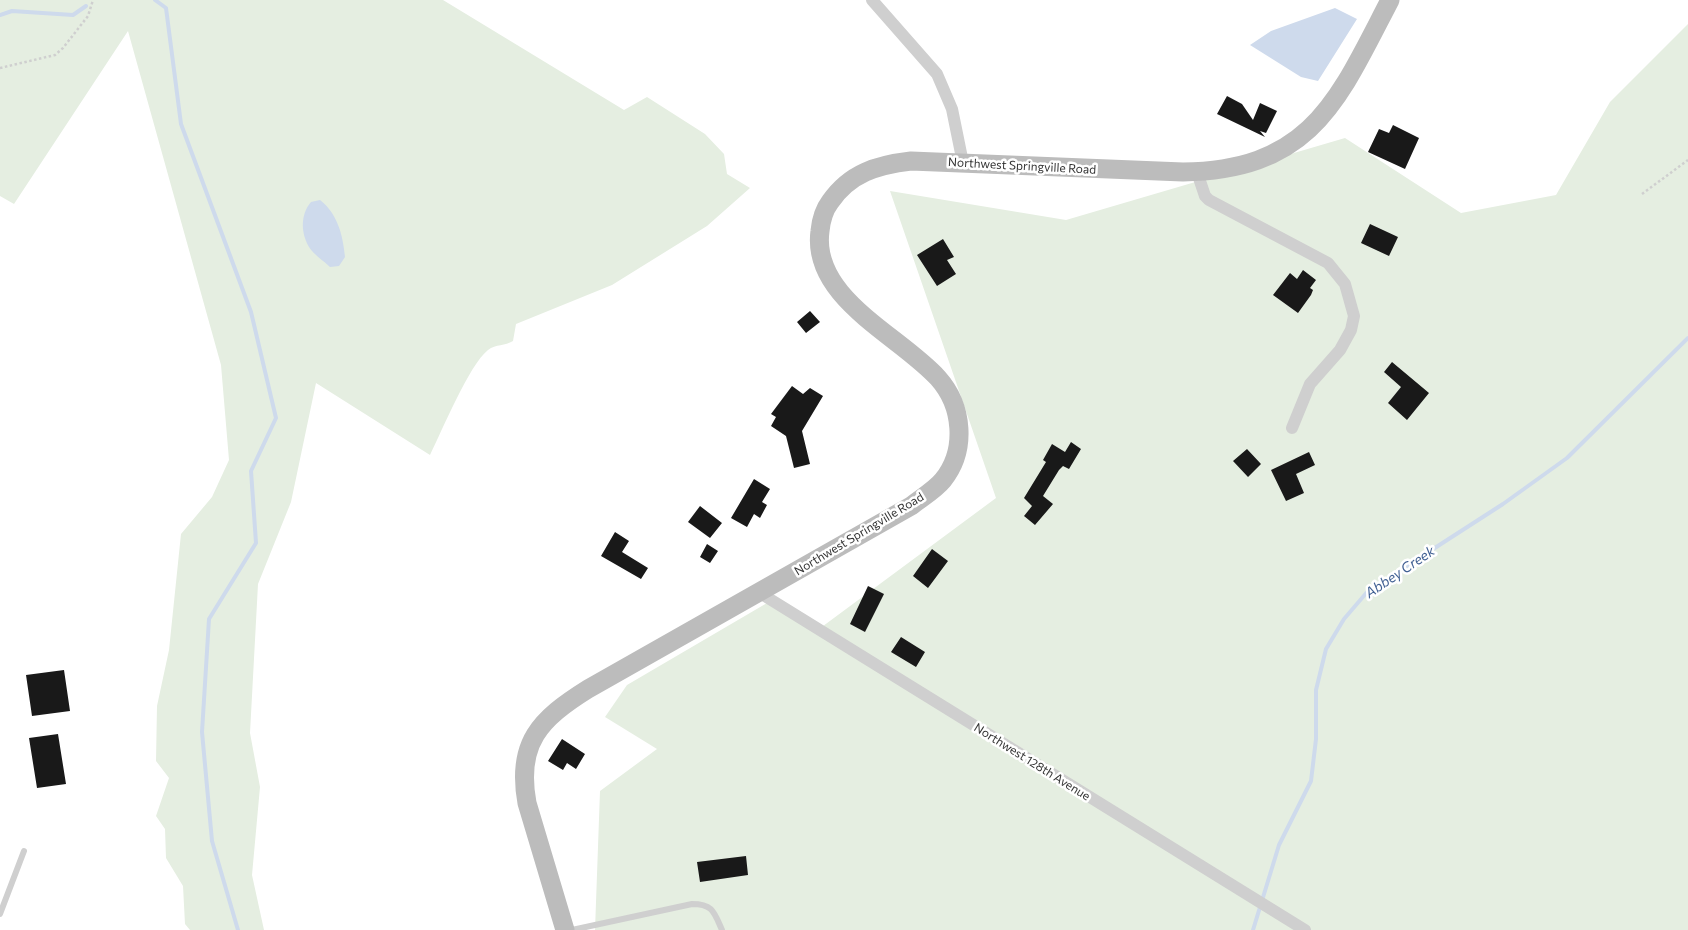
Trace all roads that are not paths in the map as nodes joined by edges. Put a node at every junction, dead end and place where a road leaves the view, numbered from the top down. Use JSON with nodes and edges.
{"nodes":[{"id":1,"x":872,"y":0,"type":"edge"},
{"id":2,"x":1390,"y":0,"type":"edge"},
{"id":3,"x":963,"y":163,"type":"junction"},
{"id":4,"x":1196,"y":172,"type":"junction"},
{"id":5,"x":1292,"y":428,"type":"dead end"},
{"id":6,"x":760,"y":592,"type":"junction"},
{"id":7,"x":24,"y":851,"type":"dead end"},
{"id":8,"x":0,"y":914,"type":"edge"},
{"id":9,"x":564,"y":930,"type":"edge"},
{"id":10,"x":572,"y":930,"type":"edge"},
{"id":11,"x":722,"y":930,"type":"edge"},
{"id":12,"x":1306,"y":930,"type":"edge"}],
"edges":[{"from":1,"to":3,"type":"street"},
{"from":2,"to":4,"type":"street","name":"Northwest Springville Road"},
{"from":3,"to":4,"type":"street","name":"Northwest Springville Road"},
{"from":3,"to":6,"type":"street","name":"Northwest Springville Road"},
{"from":4,"to":5,"type":"street"},
{"from":6,"to":9,"type":"street","name":"Northwest Springville Road"},
{"from":6,"to":12,"type":"street","name":"Northwest 128th Avenue"},
{"from":7,"to":8,"type":"lane"},
{"from":10,"to":11,"type":"lane"}]}
